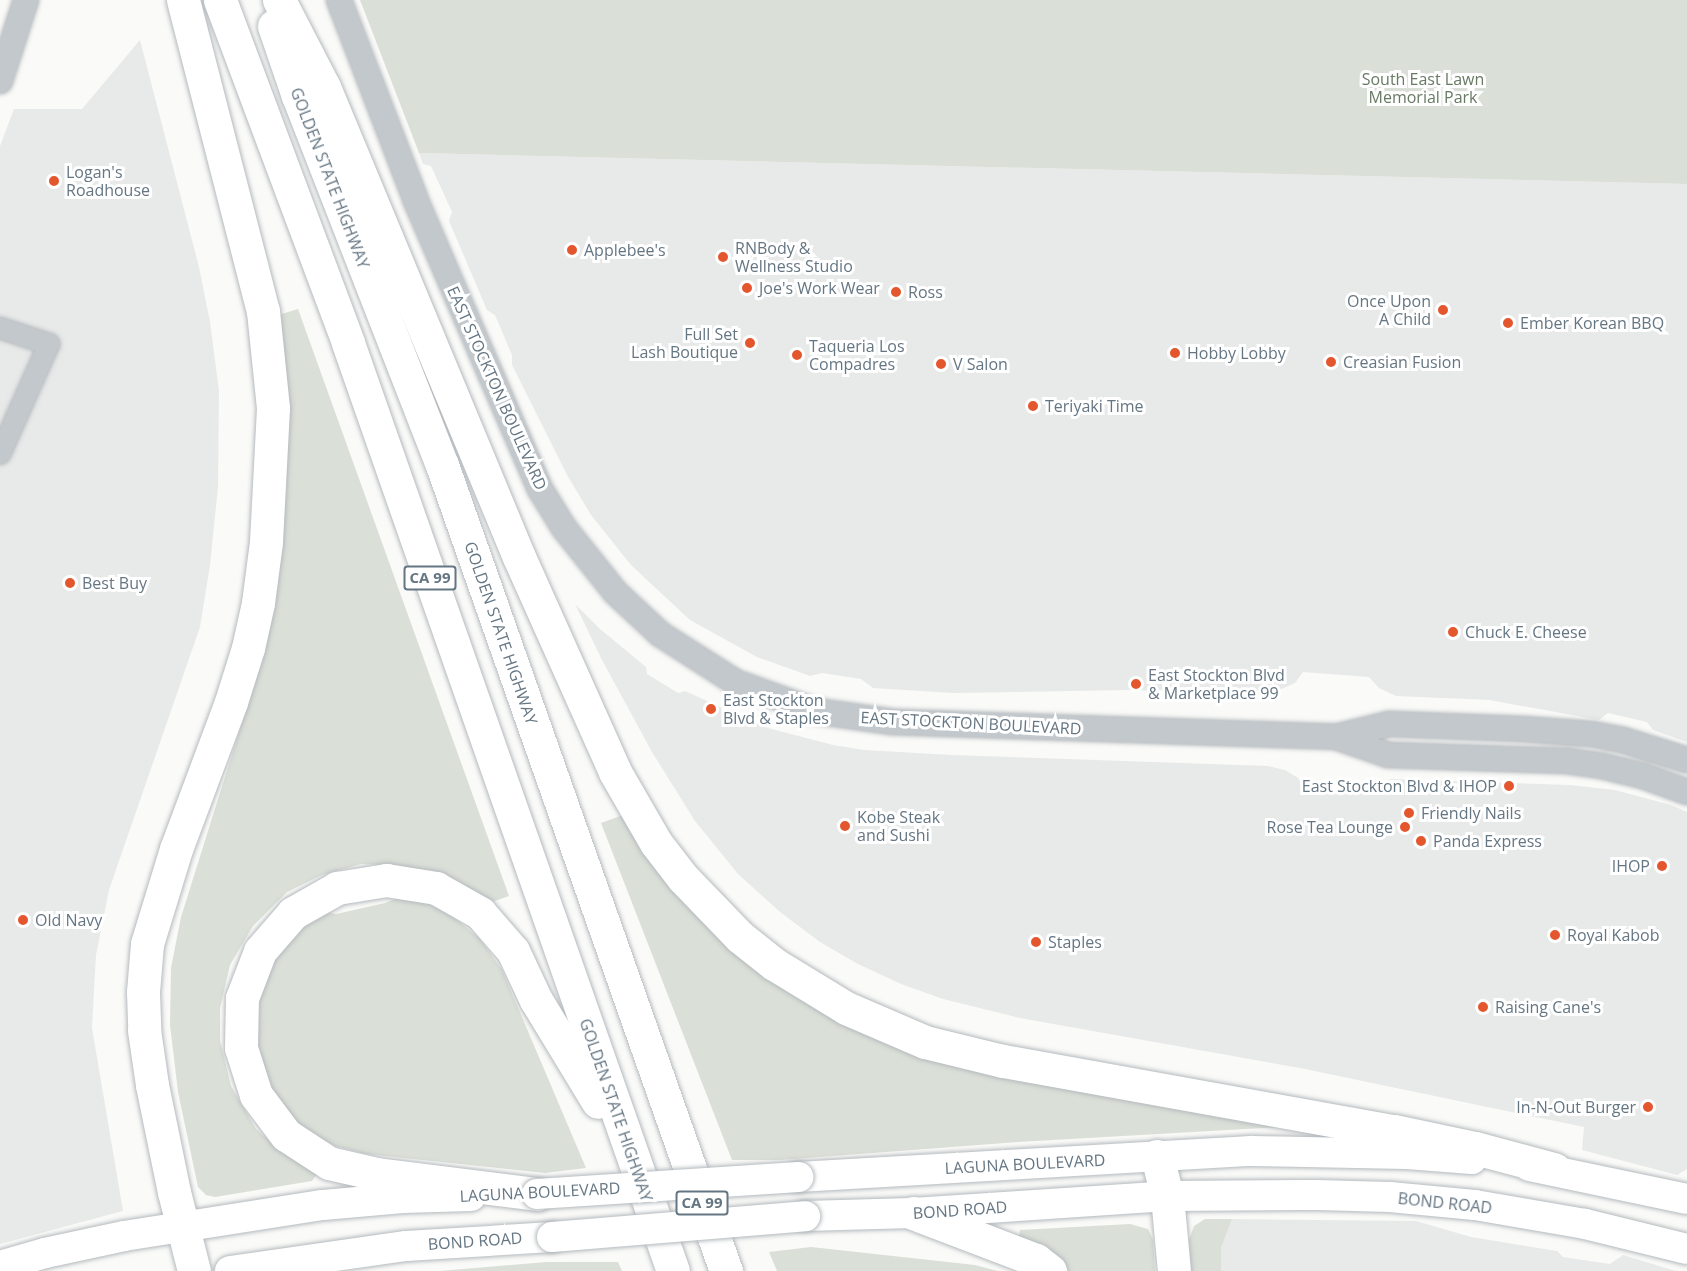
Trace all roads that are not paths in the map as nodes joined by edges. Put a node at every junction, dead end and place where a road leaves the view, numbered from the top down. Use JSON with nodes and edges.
{"nodes":[{"id":1,"x":26,"y":0,"type":"edge"},
{"id":2,"x":183,"y":0,"type":"edge"},
{"id":3,"x":219,"y":0,"type":"edge"},
{"id":4,"x":265,"y":0,"type":"edge"},
{"id":5,"x":279,"y":0,"type":"edge"},
{"id":6,"x":339,"y":0,"type":"edge"},
{"id":7,"x":0,"y":81,"type":"edge"},
{"id":8,"x":0,"y":328,"type":"edge"},
{"id":9,"x":0,"y":454,"type":"edge"},
{"id":10,"x":1336,"y":737,"type":"junction"},
{"id":11,"x":1687,"y":760,"type":"edge"},
{"id":12,"x":1687,"y":792,"type":"edge"},
{"id":13,"x":1157,"y":1156,"type":"junction"},
{"id":14,"x":633,"y":1159,"type":"junction"},
{"id":15,"x":1554,"y":1169,"type":"junction"},
{"id":16,"x":537,"y":1194,"type":"junction"},
{"id":17,"x":1167,"y":1196,"type":"junction"},
{"id":18,"x":1687,"y":1199,"type":"edge"},
{"id":19,"x":913,"y":1213,"type":"junction"},
{"id":20,"x":181,"y":1226,"type":"junction"},
{"id":21,"x":1687,"y":1249,"type":"edge"},
{"id":22,"x":0,"y":1266,"type":"edge"},
{"id":23,"x":725,"y":1266,"type":"edge"},
{"id":24,"x":194,"y":1271,"type":"edge"},
{"id":25,"x":230,"y":1271,"type":"edge"},
{"id":26,"x":673,"y":1271,"type":"edge"},
{"id":27,"x":1050,"y":1271,"type":"edge"},
{"id":28,"x":1174,"y":1271,"type":"edge"}],
"edges":[{"from":1,"to":7,"type":"street"},
{"from":2,"to":20,"type":"highway"},
{"from":3,"to":14,"type":"highway","name":"GOLDEN STATE HIGHWAY","number":"CA 99"},
{"from":4,"to":23,"type":"highway","name":"GOLDEN STATE HIGHWAY","number":"CA 99"},
{"from":5,"to":15,"type":"highway"},
{"from":6,"to":10,"type":"street","name":"EAST STOCKTON BOULEVARD"},
{"from":8,"to":9,"type":"street"},
{"from":10,"to":11,"type":"street","name":"EAST STOCKTON BOULEVARD"},
{"from":10,"to":12,"type":"street","name":"EAST STOCKTON BOULEVARD"},
{"from":13,"to":15,"type":"main road"},
{"from":13,"to":16,"type":"main road","name":"LAGUNA BOULEVARD","bridge":true},
{"from":13,"to":17,"type":"highway"},
{"from":14,"to":16,"type":"highway"},
{"from":14,"to":26,"type":"highway","name":"GOLDEN STATE HIGHWAY","number":"CA 99"},
{"from":15,"to":18,"type":"main road"},
{"from":16,"to":20,"type":"main road","name":"LAGUNA BOULEVARD"},
{"from":17,"to":19,"type":"main road","name":"BOND ROAD"},
{"from":17,"to":21,"type":"main road","name":"BOND ROAD"},
{"from":17,"to":28,"type":"highway"},
{"from":19,"to":25,"type":"main road","name":"BOND ROAD","bridge":true},
{"from":19,"to":27,"type":"highway"},
{"from":20,"to":22,"type":"main road","name":"LAGUNA BOULEVARD"},
{"from":20,"to":24,"type":"highway"}]}
